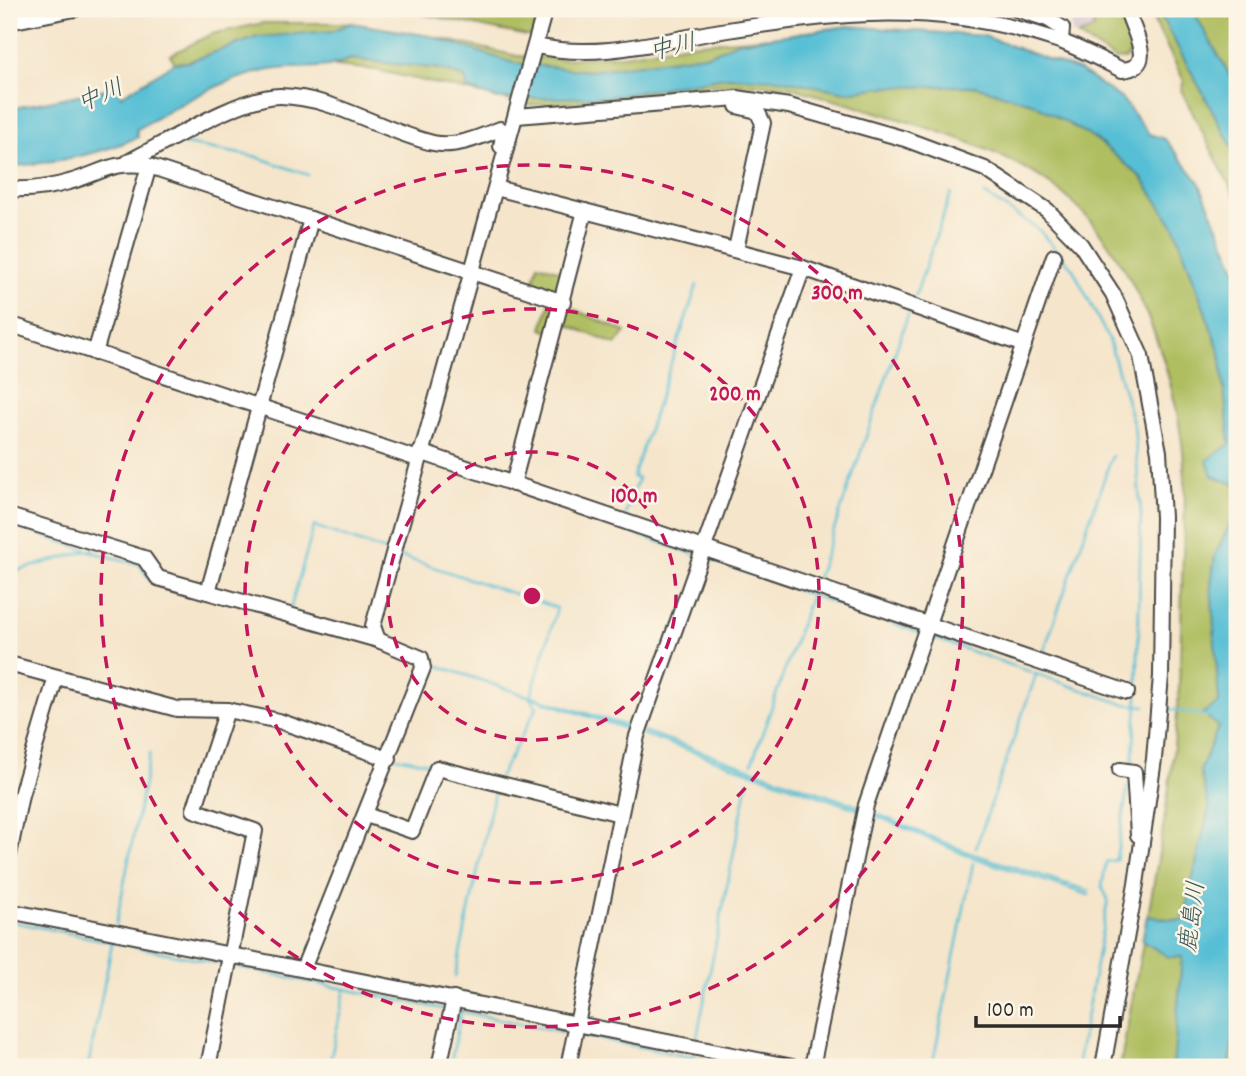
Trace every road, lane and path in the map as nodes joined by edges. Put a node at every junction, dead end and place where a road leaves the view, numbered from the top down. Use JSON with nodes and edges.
{"nodes":[{"id":1,"x":75,"y":9,"type":"edge"},
{"id":2,"x":545,"y":9,"type":"edge"},
{"id":3,"x":1016,"y":9,"type":"edge"},
{"id":4,"x":1127,"y":9,"type":"edge"},
{"id":5,"x":9,"y":22,"type":"edge"},
{"id":6,"x":1060,"y":41,"type":"junction"},
{"id":7,"x":536,"y":49,"type":"junction"},
{"id":8,"x":695,"y":100,"type":"junction"},
{"id":9,"x":518,"y":113,"type":"junction"},
{"id":10,"x":128,"y":162,"type":"junction"},
{"id":11,"x":149,"y":166,"type":"junction"},
{"id":12,"x":502,"y":166,"type":"junction"},
{"id":13,"x":496,"y":188,"type":"junction"},
{"id":14,"x":9,"y":189,"type":"edge"},
{"id":15,"x":586,"y":211,"type":"junction"},
{"id":16,"x":311,"y":219,"type":"junction"},
{"id":17,"x":736,"y":249,"type":"junction"},
{"id":18,"x":1054,"y":256,"type":"dead end"},
{"id":19,"x":803,"y":268,"type":"junction"},
{"id":20,"x":471,"y":272,"type":"junction"},
{"id":21,"x":563,"y":302,"type":"junction"},
{"id":22,"x":9,"y":324,"type":"edge"},
{"id":23,"x":1024,"y":345,"type":"junction"},
{"id":24,"x":95,"y":353,"type":"junction"},
{"id":25,"x":259,"y":406,"type":"junction"},
{"id":26,"x":419,"y":456,"type":"junction"},
{"id":27,"x":513,"y":484,"type":"junction"},
{"id":28,"x":9,"y":516,"type":"edge"},
{"id":29,"x":704,"y":548,"type":"junction"},
{"id":30,"x":208,"y":592,"type":"junction"},
{"id":31,"x":928,"y":624,"type":"junction"},
{"id":32,"x":378,"y":640,"type":"junction"},
{"id":33,"x":9,"y":664,"type":"edge"},
{"id":34,"x":56,"y":677,"type":"junction"},
{"id":35,"x":1127,"y":692,"type":"dead end"},
{"id":36,"x":227,"y":710,"type":"junction"},
{"id":37,"x":388,"y":759,"type":"junction"},
{"id":38,"x":1127,"y":771,"type":"dead end"},
{"id":39,"x":620,"y":814,"type":"junction"},
{"id":40,"x":366,"y":816,"type":"junction"},
{"id":41,"x":1142,"y":842,"type":"junction"},
{"id":42,"x":9,"y":855,"type":"edge"},
{"id":43,"x":9,"y":911,"type":"edge"},
{"id":44,"x":230,"y":962,"type":"junction"},
{"id":45,"x":303,"y":969,"type":"junction"},
{"id":46,"x":452,"y":1006,"type":"junction"},
{"id":47,"x":575,"y":1031,"type":"junction"},
{"id":48,"x":208,"y":1067,"type":"edge"},
{"id":49,"x":439,"y":1067,"type":"edge"},
{"id":50,"x":568,"y":1067,"type":"edge"},
{"id":51,"x":793,"y":1067,"type":"edge"},
{"id":52,"x":813,"y":1067,"type":"edge"},
{"id":53,"x":1103,"y":1067,"type":"edge"}],
"edges":[{"from":1,"to":5,"type":"street"},
{"from":2,"to":7,"type":"street"},
{"from":3,"to":6,"type":"street"},
{"from":4,"to":6,"type":"street"},
{"from":6,"to":7,"type":"street"},
{"from":7,"to":9,"type":"street"},
{"from":8,"to":9,"type":"street"},
{"from":8,"to":17,"type":"street"},
{"from":8,"to":41,"type":"street"},
{"from":9,"to":12,"type":"street"},
{"from":10,"to":11,"type":"street"},
{"from":10,"to":12,"type":"street"},
{"from":10,"to":14,"type":"street"},
{"from":11,"to":16,"type":"street"},
{"from":11,"to":24,"type":"street"},
{"from":12,"to":13,"type":"street"},
{"from":13,"to":15,"type":"street"},
{"from":13,"to":20,"type":"street"},
{"from":15,"to":17,"type":"street"},
{"from":15,"to":21,"type":"street"},
{"from":16,"to":20,"type":"street"},
{"from":16,"to":25,"type":"street"},
{"from":17,"to":19,"type":"street"},
{"from":18,"to":23,"type":"street"},
{"from":19,"to":23,"type":"street"},
{"from":19,"to":29,"type":"street"},
{"from":20,"to":21,"type":"street"},
{"from":20,"to":26,"type":"street"},
{"from":21,"to":27,"type":"street"},
{"from":22,"to":24,"type":"street"},
{"from":23,"to":31,"type":"street"},
{"from":24,"to":25,"type":"street"},
{"from":25,"to":26,"type":"street"},
{"from":25,"to":30,"type":"street"},
{"from":26,"to":27,"type":"street"},
{"from":26,"to":32,"type":"street"},
{"from":27,"to":29,"type":"street"},
{"from":28,"to":30,"type":"street"},
{"from":29,"to":31,"type":"street"},
{"from":29,"to":39,"type":"street"},
{"from":30,"to":32,"type":"street"},
{"from":31,"to":35,"type":"street"},
{"from":31,"to":52,"type":"street"},
{"from":32,"to":37,"type":"street"},
{"from":33,"to":34,"type":"street"},
{"from":34,"to":36,"type":"street"},
{"from":34,"to":42,"type":"street"},
{"from":36,"to":37,"type":"street"},
{"from":36,"to":44,"type":"street"},
{"from":37,"to":40,"type":"street"},
{"from":38,"to":41,"type":"street"},
{"from":39,"to":40,"type":"street"},
{"from":39,"to":47,"type":"street"},
{"from":40,"to":45,"type":"street"},
{"from":41,"to":53,"type":"street"},
{"from":43,"to":44,"type":"street"},
{"from":44,"to":45,"type":"street"},
{"from":44,"to":48,"type":"street"},
{"from":45,"to":46,"type":"street"},
{"from":46,"to":47,"type":"street"},
{"from":46,"to":49,"type":"street"},
{"from":47,"to":50,"type":"street"},
{"from":47,"to":51,"type":"street"}]}
